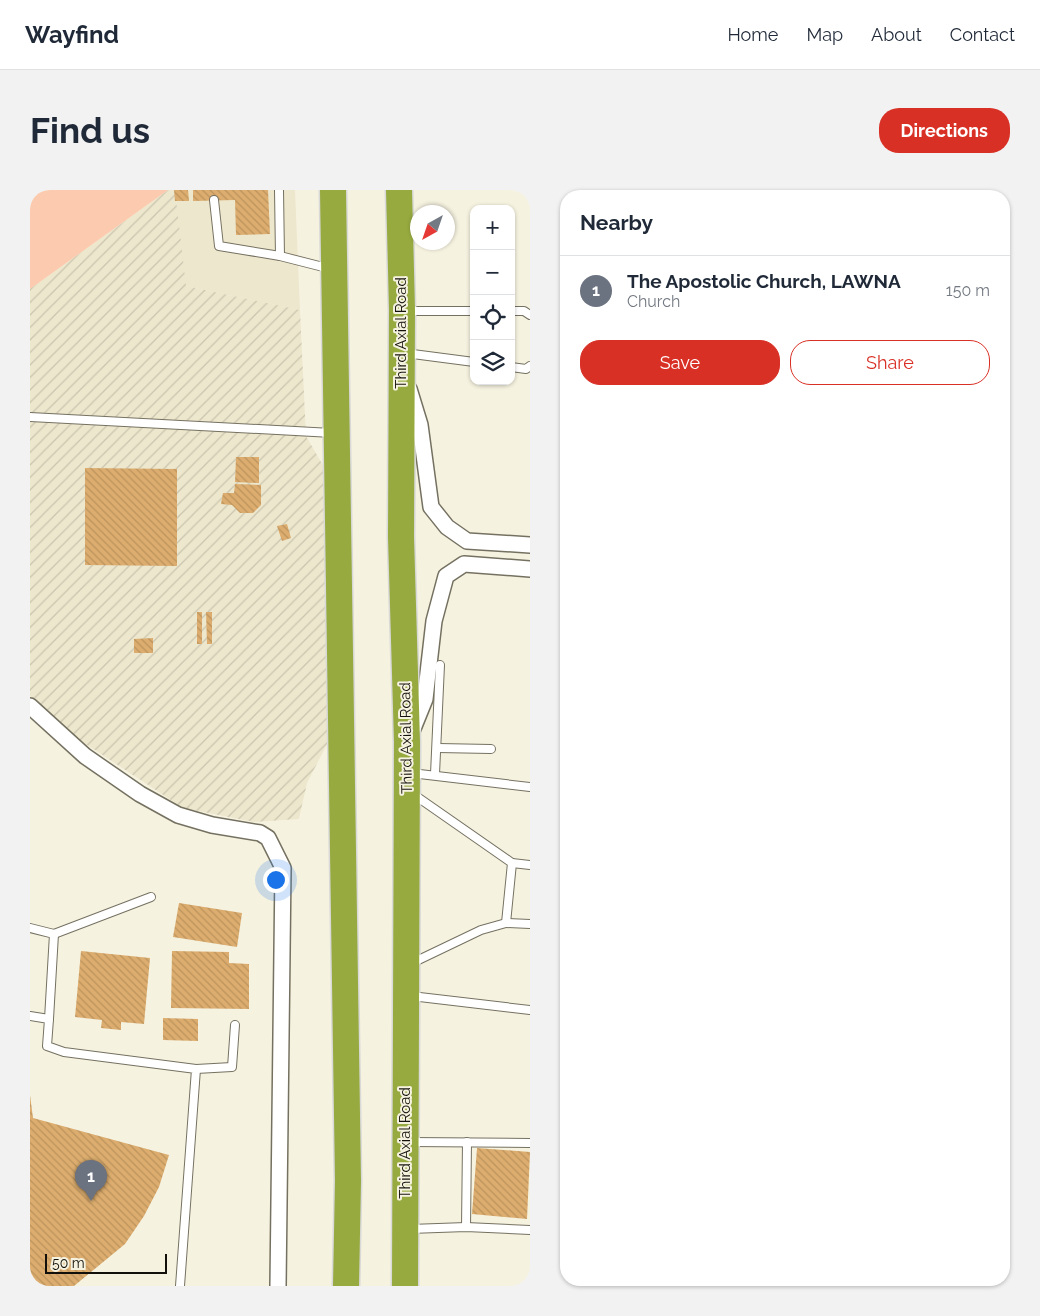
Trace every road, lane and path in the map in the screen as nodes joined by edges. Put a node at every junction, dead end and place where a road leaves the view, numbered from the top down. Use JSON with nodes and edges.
{"nodes":[{"id":1,"x":279,"y":190,"type":"edge"},
{"id":2,"x":333,"y":190,"type":"edge"},
{"id":3,"x":399,"y":190,"type":"edge"},
{"id":4,"x":214,"y":200,"type":"dead end"},
{"id":5,"x":280,"y":256,"type":"junction"},
{"id":6,"x":334,"y":270,"type":"junction"},
{"id":7,"x":402,"y":310,"type":"junction"},
{"id":8,"x":470,"y":311,"type":"edge"},
{"id":9,"x":515,"y":311,"type":"edge"},
{"id":10,"x":530,"y":315,"type":"edge"},
{"id":11,"x":401,"y":358,"type":"junction"},
{"id":12,"x":470,"y":362,"type":"edge"},
{"id":13,"x":530,"y":366,"type":"edge"},
{"id":14,"x":515,"y":368,"type":"edge"},
{"id":15,"x":30,"y":417,"type":"edge"},
{"id":16,"x":336,"y":433,"type":"junction"},
{"id":17,"x":530,"y":545,"type":"edge"},
{"id":18,"x":530,"y":569,"type":"edge"},
{"id":19,"x":440,"y":665,"type":"dead end"},
{"id":20,"x":30,"y":706,"type":"edge"},
{"id":21,"x":407,"y":742,"type":"junction"},
{"id":22,"x":438,"y":748,"type":"junction"},
{"id":23,"x":491,"y":749,"type":"dead end"},
{"id":24,"x":435,"y":774,"type":"junction"},
{"id":25,"x":407,"y":781,"type":"junction"},
{"id":26,"x":530,"y":787,"type":"edge"},
{"id":27,"x":512,"y":863,"type":"junction"},
{"id":28,"x":530,"y":865,"type":"edge"},
{"id":29,"x":151,"y":896,"type":"dead end"},
{"id":30,"x":506,"y":923,"type":"junction"},
{"id":31,"x":530,"y":924,"type":"edge"},
{"id":32,"x":30,"y":928,"type":"edge"},
{"id":33,"x":54,"y":934,"type":"junction"},
{"id":34,"x":406,"y":966,"type":"junction"},
{"id":35,"x":406,"y":996,"type":"junction"},
{"id":36,"x":530,"y":1010,"type":"edge"},
{"id":37,"x":30,"y":1016,"type":"edge"},
{"id":38,"x":49,"y":1019,"type":"junction"},
{"id":39,"x":235,"y":1025,"type":"dead end"},
{"id":40,"x":196,"y":1069,"type":"junction"},
{"id":41,"x":405,"y":1142,"type":"junction"},
{"id":42,"x":467,"y":1142,"type":"junction"},
{"id":43,"x":530,"y":1143,"type":"edge"},
{"id":44,"x":466,"y":1227,"type":"junction"},
{"id":45,"x":405,"y":1229,"type":"junction"},
{"id":46,"x":530,"y":1230,"type":"edge"},
{"id":47,"x":409,"y":1284,"type":"edge"},
{"id":48,"x":180,"y":1286,"type":"edge"},
{"id":49,"x":278,"y":1286,"type":"edge"},
{"id":50,"x":346,"y":1286,"type":"edge"}],
"edges":[{"from":1,"to":5,"type":"lane"},
{"from":2,"to":6,"type":"highway"},
{"from":3,"to":7,"type":"highway","name":"Third Axial Road"},
{"from":4,"to":5,"type":"lane"},
{"from":5,"to":6,"type":"lane"},
{"from":6,"to":16,"type":"highway"},
{"from":7,"to":8,"type":"lane"},
{"from":7,"to":11,"type":"highway","name":"Third Axial Road"},
{"from":9,"to":10,"type":"lane"},
{"from":11,"to":12,"type":"lane"},
{"from":11,"to":17,"type":"street"},
{"from":11,"to":21,"type":"highway","name":"Third Axial Road"},
{"from":13,"to":14,"type":"lane"},
{"from":15,"to":16,"type":"lane"},
{"from":16,"to":50,"type":"highway"},
{"from":18,"to":21,"type":"street"},
{"from":19,"to":22,"type":"lane"},
{"from":20,"to":49,"type":"street"},
{"from":21,"to":25,"type":"highway","name":"Third Axial Road"},
{"from":22,"to":23,"type":"lane"},
{"from":22,"to":24,"type":"lane"},
{"from":24,"to":25,"type":"lane"},
{"from":24,"to":26,"type":"lane"},
{"from":25,"to":27,"type":"lane"},
{"from":25,"to":34,"type":"highway","name":"Third Axial Road"},
{"from":27,"to":28,"type":"lane"},
{"from":27,"to":30,"type":"lane"},
{"from":29,"to":33,"type":"lane"},
{"from":30,"to":31,"type":"lane"},
{"from":30,"to":34,"type":"lane"},
{"from":32,"to":33,"type":"lane"},
{"from":33,"to":38,"type":"lane"},
{"from":34,"to":35,"type":"highway","name":"Third Axial Road"},
{"from":35,"to":36,"type":"lane"},
{"from":35,"to":41,"type":"highway","name":"Third Axial Road"},
{"from":37,"to":38,"type":"lane"},
{"from":38,"to":40,"type":"lane"},
{"from":39,"to":40,"type":"lane"},
{"from":40,"to":48,"type":"lane"},
{"from":41,"to":42,"type":"lane"},
{"from":41,"to":45,"type":"highway","name":"Third Axial Road"},
{"from":42,"to":43,"type":"lane"},
{"from":42,"to":44,"type":"lane"},
{"from":44,"to":45,"type":"lane"},
{"from":44,"to":46,"type":"lane"},
{"from":45,"to":47,"type":"highway","name":"Third Axial Road"}]}
